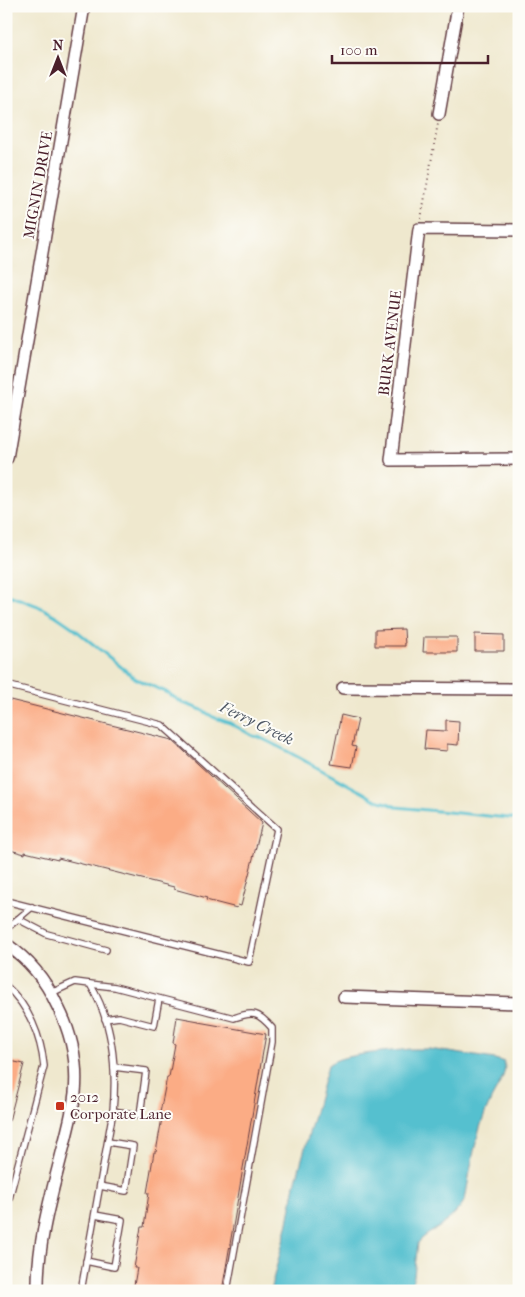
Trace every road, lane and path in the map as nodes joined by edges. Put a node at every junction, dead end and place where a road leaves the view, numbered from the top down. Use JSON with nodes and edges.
{"nodes":[{"id":1,"x":84,"y":6,"type":"edge"},
{"id":2,"x":458,"y":6,"type":"edge"},
{"id":3,"x":439,"y":114,"type":"joint"},
{"id":4,"x":419,"y":229,"type":"junction"},
{"id":5,"x":519,"y":230,"type":"edge"},
{"id":6,"x":7,"y":458,"type":"edge"},
{"id":7,"x":519,"y":459,"type":"edge"},
{"id":8,"x":6,"y":686,"type":"edge"},
{"id":9,"x":343,"y":688,"type":"dead end"},
{"id":10,"x":519,"y":689,"type":"edge"},
{"id":11,"x":6,"y":901,"type":"edge"},
{"id":12,"x":32,"y":907,"type":"junction"},
{"id":13,"x":18,"y":919,"type":"junction"},
{"id":14,"x":6,"y":929,"type":"edge"},
{"id":15,"x":6,"y":944,"type":"edge"},
{"id":16,"x":106,"y":950,"type":"dead end"},
{"id":17,"x":90,"y":984,"type":"junction"},
{"id":18,"x":6,"y":986,"type":"edge"},
{"id":19,"x":52,"y":993,"type":"junction"},
{"id":20,"x":344,"y":997,"type":"dead end"},
{"id":21,"x":160,"y":999,"type":"junction"},
{"id":22,"x":519,"y":1004,"type":"edge"},
{"id":23,"x":105,"y":1019,"type":"junction"},
{"id":24,"x":114,"y":1067,"type":"junction"},
{"id":25,"x":113,"y":1111,"type":"junction"},
{"id":26,"x":108,"y":1142,"type":"junction"},
{"id":27,"x":100,"y":1186,"type":"junction"},
{"id":28,"x":6,"y":1210,"type":"edge"},
{"id":29,"x":95,"y":1215,"type":"junction"},
{"id":30,"x":86,"y":1262,"type":"junction"},
{"id":31,"x":6,"y":1290,"type":"edge"},
{"id":32,"x":38,"y":1290,"type":"edge"},
{"id":33,"x":81,"y":1291,"type":"edge"},
{"id":34,"x":227,"y":1291,"type":"edge"}],
"edges":[{"from":1,"to":6,"type":"street","name":"MIGNIN DRIVE"},
{"from":2,"to":3,"type":"street"},
{"from":3,"to":4,"type":"path"},
{"from":4,"to":5,"type":"street"},
{"from":4,"to":7,"type":"street","name":"BURK AVENUE"},
{"from":8,"to":12,"type":"lane"},
{"from":9,"to":10,"type":"street"},
{"from":11,"to":12,"type":"lane"},
{"from":12,"to":13,"type":"lane"},
{"from":13,"to":14,"type":"lane"},
{"from":13,"to":16,"type":"lane"},
{"from":15,"to":19,"type":"street"},
{"from":17,"to":19,"type":"lane"},
{"from":17,"to":21,"type":"lane"},
{"from":17,"to":23,"type":"lane"},
{"from":18,"to":28,"type":"lane"},
{"from":19,"to":32,"type":"street"},
{"from":20,"to":22,"type":"street"},
{"from":21,"to":23,"type":"lane"},
{"from":21,"to":34,"type":"lane"},
{"from":23,"to":24,"type":"lane"},
{"from":24,"to":25,"type":"lane"},
{"from":24,"to":25,"type":"lane"},
{"from":25,"to":26,"type":"lane"},
{"from":26,"to":27,"type":"lane"},
{"from":26,"to":27,"type":"lane"},
{"from":27,"to":29,"type":"lane"},
{"from":29,"to":30,"type":"lane"},
{"from":29,"to":30,"type":"lane"},
{"from":30,"to":33,"type":"lane"},
{"from":31,"to":32,"type":"lane"}]}
